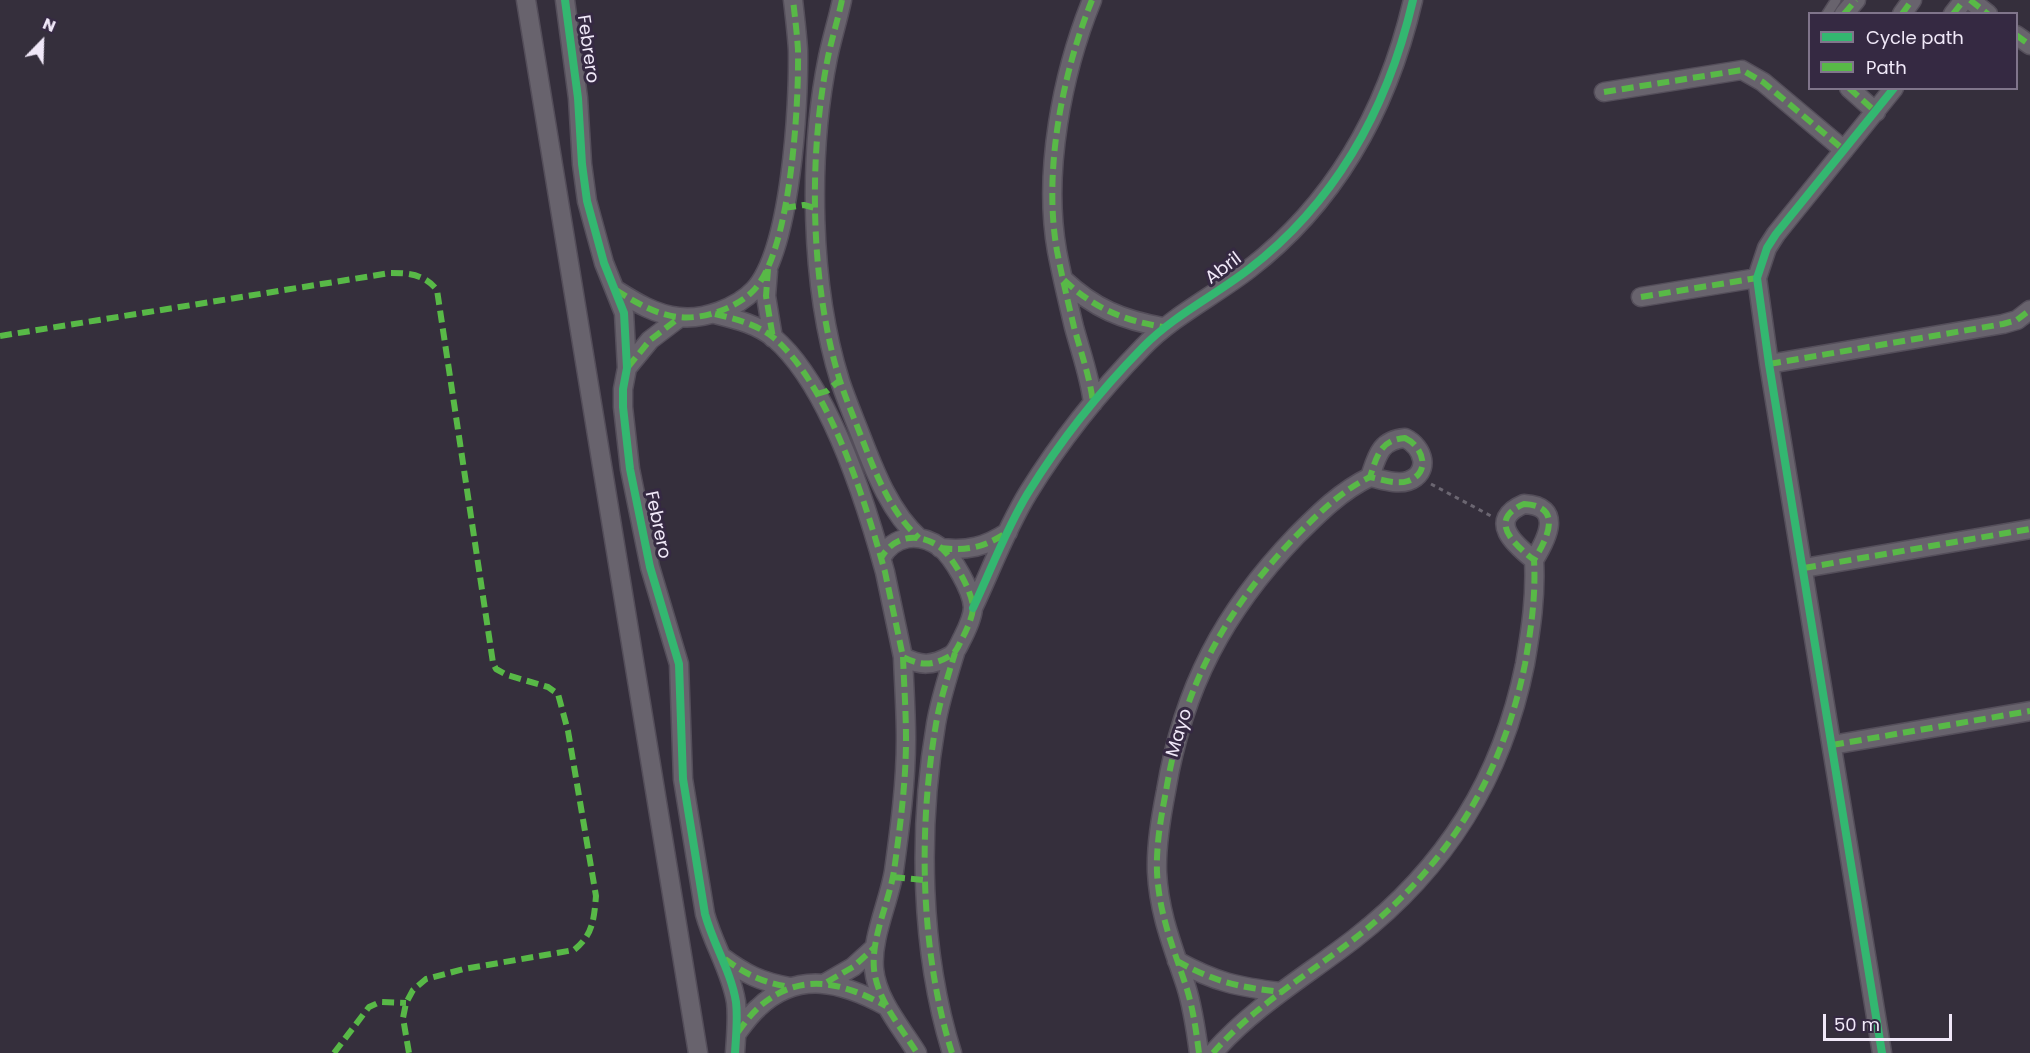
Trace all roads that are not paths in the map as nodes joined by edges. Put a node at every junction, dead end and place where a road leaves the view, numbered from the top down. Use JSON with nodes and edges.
{"nodes":[{"id":1,"x":526,"y":0,"type":"edge"},
{"id":2,"x":565,"y":0,"type":"edge"},
{"id":3,"x":794,"y":0,"type":"edge"},
{"id":4,"x":842,"y":0,"type":"edge"},
{"id":5,"x":1092,"y":0,"type":"edge"},
{"id":6,"x":1413,"y":0,"type":"edge"},
{"id":7,"x":1857,"y":0,"type":"edge"},
{"id":8,"x":1964,"y":0,"type":"edge"},
{"id":9,"x":1970,"y":0,"type":"edge"},
{"id":10,"x":1846,"y":12,"type":"edge"},
{"id":11,"x":1955,"y":12,"type":"edge"},
{"id":12,"x":1985,"y":12,"type":"edge"},
{"id":13,"x":1851,"y":90,"type":"edge"},
{"id":14,"x":1892,"y":90,"type":"edge"},
{"id":15,"x":1604,"y":92,"type":"dead end"},
{"id":16,"x":1876,"y":112,"type":"junction"},
{"id":17,"x":1844,"y":150,"type":"junction"},
{"id":18,"x":784,"y":208,"type":"junction"},
{"id":19,"x":815,"y":208,"type":"junction"},
{"id":20,"x":769,"y":266,"type":"junction"},
{"id":21,"x":1757,"y":278,"type":"junction"},
{"id":22,"x":1064,"y":280,"type":"junction"},
{"id":23,"x":616,"y":290,"type":"junction"},
{"id":24,"x":1641,"y":297,"type":"dead end"},
{"id":25,"x":2030,"y":310,"type":"edge"},
{"id":26,"x":715,"y":314,"type":"junction"},
{"id":27,"x":680,"y":318,"type":"junction"},
{"id":28,"x":1163,"y":327,"type":"junction"},
{"id":29,"x":773,"y":338,"type":"junction"},
{"id":30,"x":1769,"y":364,"type":"junction"},
{"id":31,"x":627,"y":368,"type":"junction"},
{"id":32,"x":840,"y":380,"type":"junction"},
{"id":33,"x":817,"y":393,"type":"junction"},
{"id":34,"x":1093,"y":403,"type":"junction"},
{"id":35,"x":1370,"y":477,"type":"junction"},
{"id":36,"x":2030,"y":529,"type":"edge"},
{"id":37,"x":1008,"y":532,"type":"junction"},
{"id":38,"x":919,"y":538,"type":"junction"},
{"id":39,"x":940,"y":548,"type":"junction"},
{"id":40,"x":881,"y":558,"type":"junction"},
{"id":41,"x":1534,"y":560,"type":"junction"},
{"id":42,"x":1803,"y":568,"type":"junction"},
{"id":43,"x":973,"y":608,"type":"junction"},
{"id":44,"x":955,"y":653,"type":"junction"},
{"id":45,"x":903,"y":657,"type":"junction"},
{"id":46,"x":2030,"y":711,"type":"edge"},
{"id":47,"x":1832,"y":745,"type":"junction"},
{"id":48,"x":893,"y":877,"type":"junction"},
{"id":49,"x":924,"y":880,"type":"junction"},
{"id":50,"x":874,"y":948,"type":"junction"},
{"id":51,"x":721,"y":956,"type":"junction"},
{"id":52,"x":1177,"y":961,"type":"junction"},
{"id":53,"x":827,"y":982,"type":"junction"},
{"id":54,"x":790,"y":987,"type":"junction"},
{"id":55,"x":1281,"y":992,"type":"junction"},
{"id":56,"x":886,"y":1006,"type":"junction"},
{"id":57,"x":736,"y":1033,"type":"junction"},
{"id":58,"x":951,"y":1052,"type":"edge"},
{"id":59,"x":698,"y":1053,"type":"edge"},
{"id":60,"x":735,"y":1053,"type":"edge"},
{"id":61,"x":917,"y":1053,"type":"edge"},
{"id":62,"x":1199,"y":1053,"type":"edge"},
{"id":63,"x":1213,"y":1053,"type":"edge"},
{"id":64,"x":1882,"y":1053,"type":"edge"}],
"edges":[{"from":1,"to":59,"type":"street"},
{"from":2,"to":23,"type":"street","name":"Febrero"},
{"from":3,"to":18,"type":"street"},
{"from":4,"to":19,"type":"street"},
{"from":5,"to":22,"type":"street"},
{"from":6,"to":28,"type":"street","name":"Abril"},
{"from":7,"to":10,"type":"street"},
{"from":8,"to":11,"type":"street"},
{"from":9,"to":12,"type":"street"},
{"from":13,"to":16,"type":"street"},
{"from":14,"to":16,"type":"street"},
{"from":15,"to":17,"type":"street"},
{"from":16,"to":17,"type":"street"},
{"from":17,"to":21,"type":"street"},
{"from":18,"to":19,"type":"street"},
{"from":18,"to":20,"type":"street"},
{"from":19,"to":32,"type":"street"},
{"from":20,"to":26,"type":"street"},
{"from":20,"to":29,"type":"street"},
{"from":21,"to":24,"type":"street"},
{"from":21,"to":30,"type":"street"},
{"from":22,"to":28,"type":"street"},
{"from":22,"to":34,"type":"street"},
{"from":23,"to":27,"type":"street"},
{"from":23,"to":31,"type":"street","name":"Febrero"},
{"from":25,"to":30,"type":"street"},
{"from":26,"to":27,"type":"street"},
{"from":26,"to":29,"type":"street"},
{"from":27,"to":31,"type":"street"},
{"from":28,"to":34,"type":"street","name":"Abril"},
{"from":29,"to":33,"type":"street"},
{"from":30,"to":42,"type":"street"},
{"from":31,"to":51,"type":"street","name":"Febrero"},
{"from":32,"to":33,"type":"street"},
{"from":32,"to":38,"type":"street"},
{"from":33,"to":40,"type":"street"},
{"from":34,"to":37,"type":"street","name":"Abril"},
{"from":35,"to":35,"type":"street"},
{"from":35,"to":52,"type":"street","name":"Mayo"},
{"from":36,"to":42,"type":"street"},
{"from":37,"to":39,"type":"street"},
{"from":37,"to":43,"type":"street","name":"Abril"},
{"from":38,"to":39,"type":"street"},
{"from":38,"to":40,"type":"street"},
{"from":39,"to":43,"type":"street"},
{"from":40,"to":45,"type":"street"},
{"from":41,"to":41,"type":"street"},
{"from":41,"to":55,"type":"street"},
{"from":42,"to":47,"type":"street"},
{"from":43,"to":44,"type":"street"},
{"from":44,"to":45,"type":"street"},
{"from":44,"to":49,"type":"street"},
{"from":45,"to":48,"type":"street"},
{"from":46,"to":47,"type":"street"},
{"from":47,"to":64,"type":"street"},
{"from":48,"to":49,"type":"street"},
{"from":48,"to":50,"type":"street"},
{"from":49,"to":58,"type":"street"},
{"from":50,"to":53,"type":"street"},
{"from":50,"to":56,"type":"street"},
{"from":51,"to":54,"type":"street"},
{"from":51,"to":57,"type":"street","name":"Febrero"},
{"from":52,"to":55,"type":"street"},
{"from":52,"to":62,"type":"street","name":"Mayo"},
{"from":53,"to":54,"type":"street"},
{"from":53,"to":56,"type":"street"},
{"from":54,"to":57,"type":"street"},
{"from":55,"to":63,"type":"street"},
{"from":56,"to":61,"type":"street"},
{"from":57,"to":60,"type":"street","name":"Febrero"}]}
